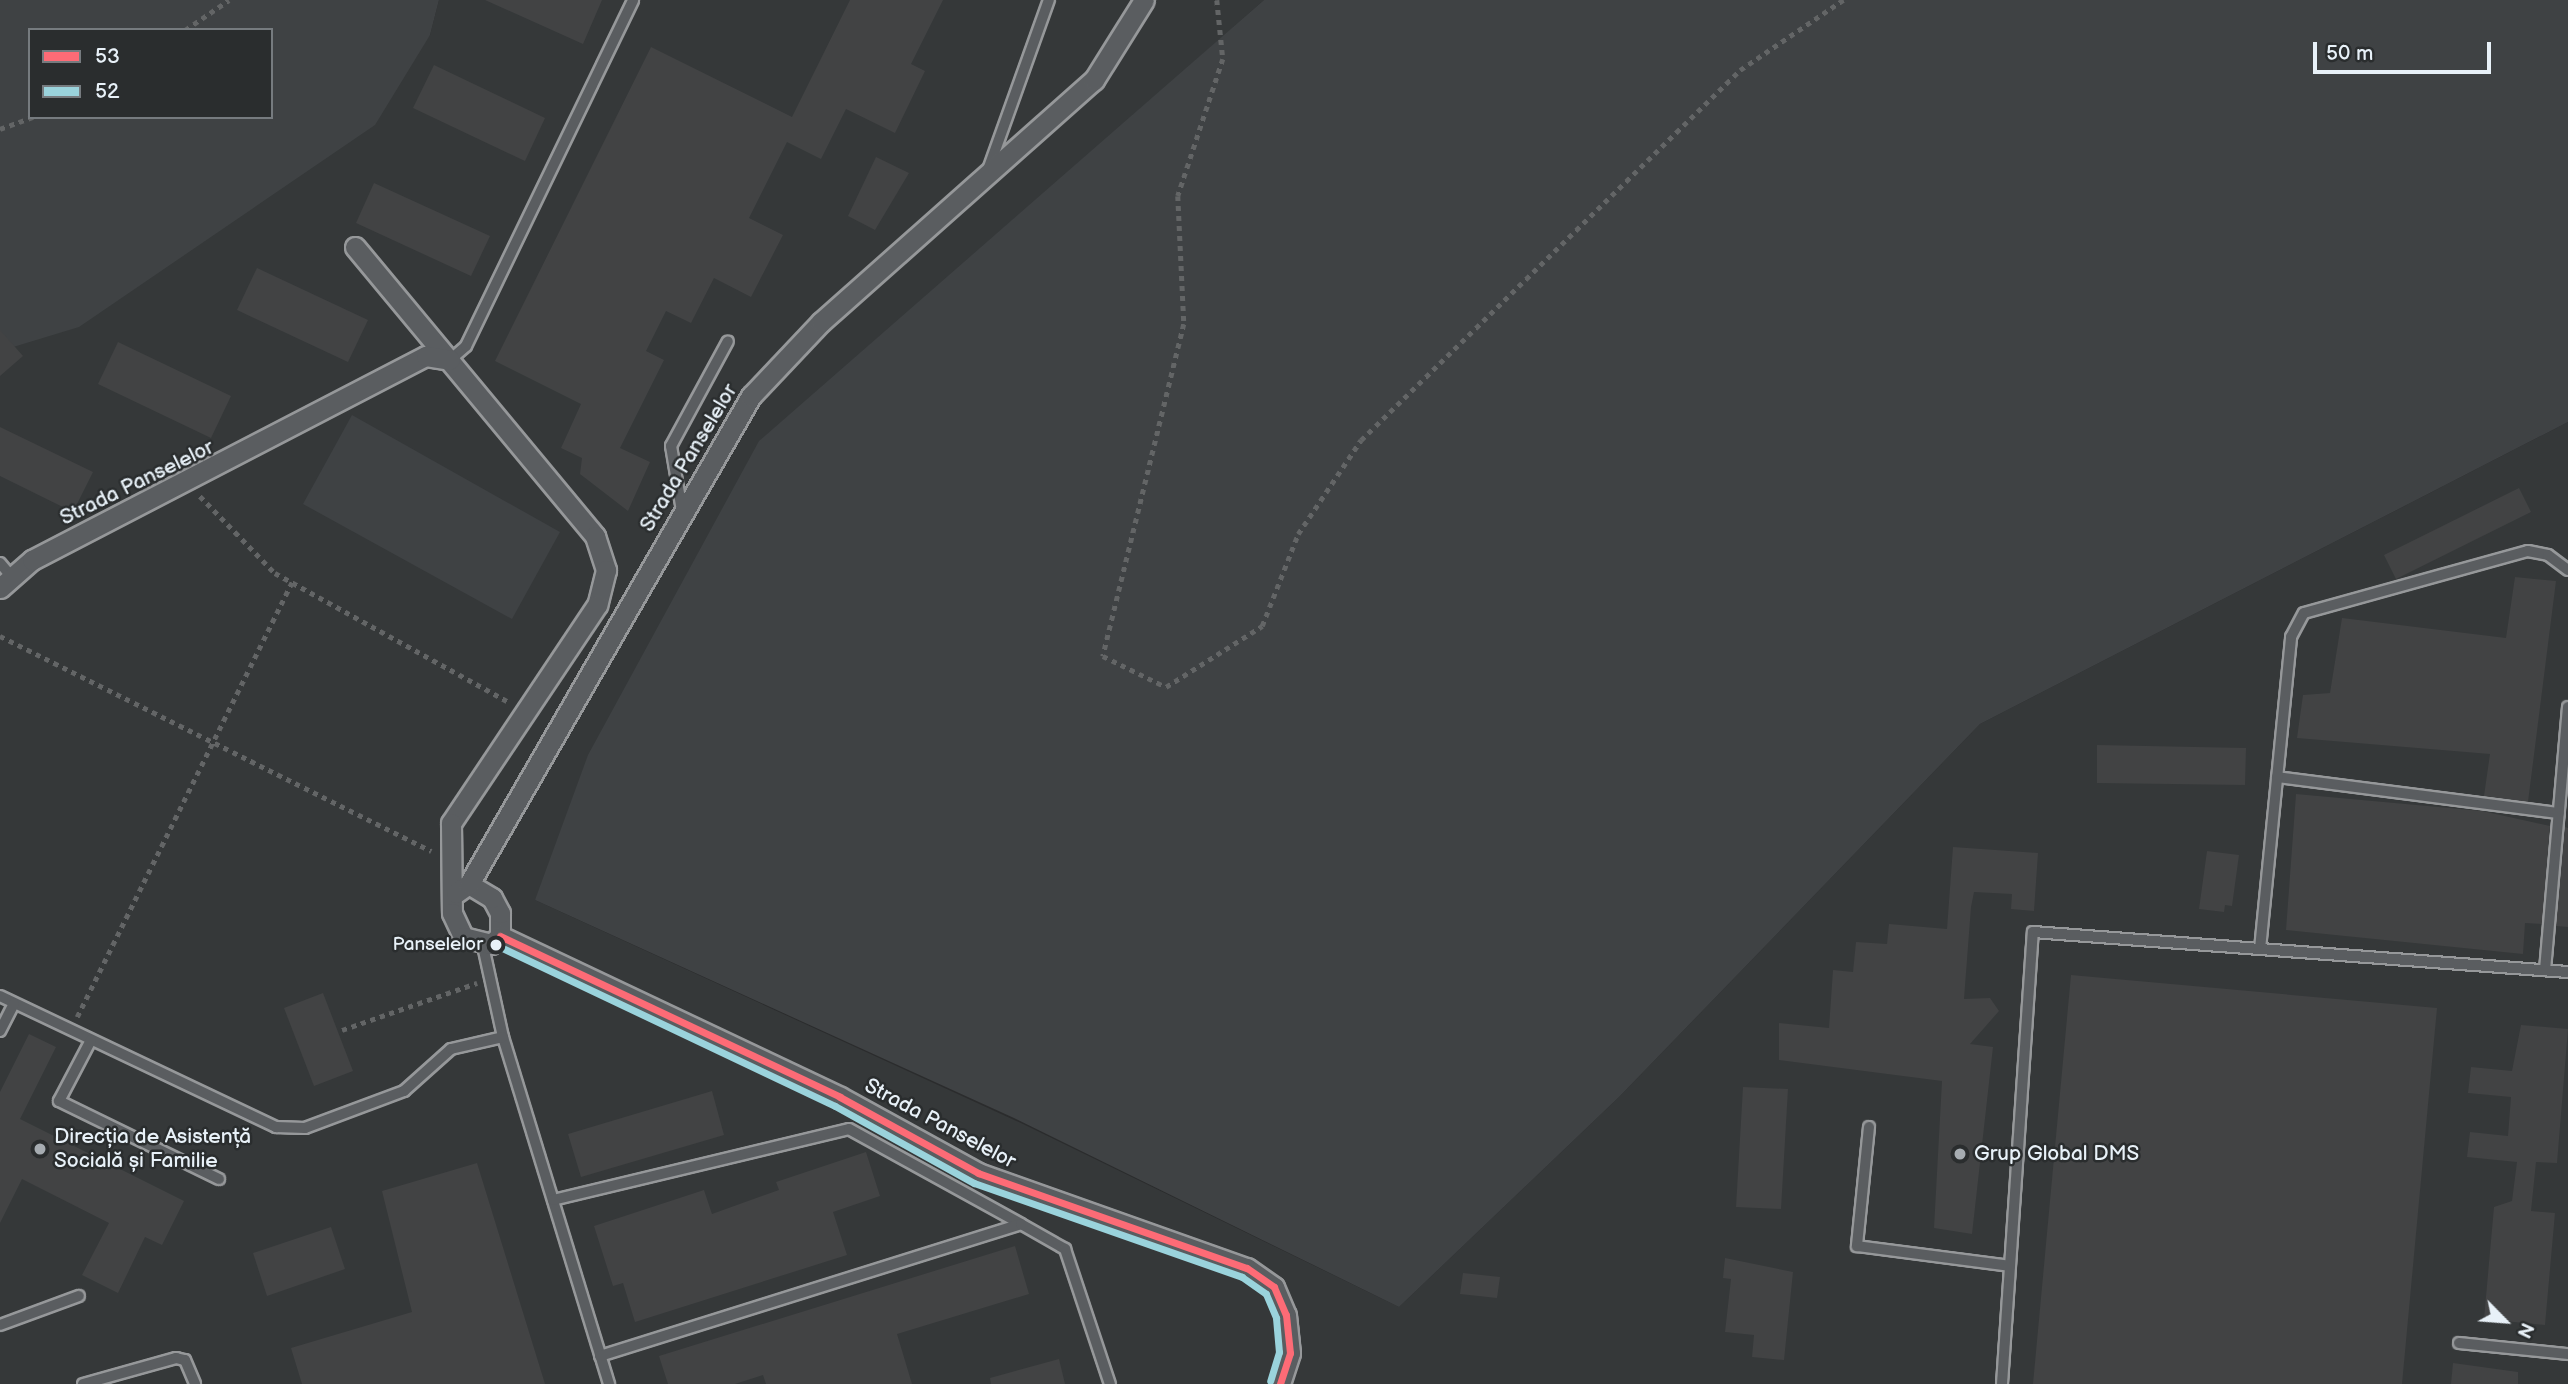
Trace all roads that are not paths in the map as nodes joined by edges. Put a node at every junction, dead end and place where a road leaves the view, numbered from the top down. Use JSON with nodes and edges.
{"nodes":[{"id":1,"x":633,"y":0,"type":"edge"},
{"id":2,"x":1049,"y":0,"type":"edge"},
{"id":3,"x":1144,"y":0,"type":"edge"},
{"id":4,"x":984,"y":180,"type":"junction"},
{"id":5,"x":355,"y":247,"type":"dead end"},
{"id":6,"x":728,"y":341,"type":"dead end"},
{"id":7,"x":450,"y":359,"type":"junction"},
{"id":8,"x":682,"y":512,"type":"junction"},
{"id":9,"x":2568,"y":570,"type":"edge"},
{"id":10,"x":4,"y":576,"type":"edge"},
{"id":11,"x":2568,"y":707,"type":"edge"},
{"id":12,"x":2277,"y":777,"type":"junction"},
{"id":13,"x":2559,"y":813,"type":"junction"},
{"id":14,"x":462,"y":889,"type":"junction"},
{"id":15,"x":491,"y":941,"type":"junction"},
{"id":16,"x":2260,"y":949,"type":"junction"},
{"id":17,"x":2545,"y":970,"type":"junction"},
{"id":18,"x":2568,"y":972,"type":"edge"},
{"id":19,"x":0,"y":996,"type":"edge"},
{"id":20,"x":14,"y":1003,"type":"junction"},
{"id":21,"x":0,"y":1031,"type":"edge"},
{"id":22,"x":503,"y":1037,"type":"junction"},
{"id":23,"x":91,"y":1040,"type":"junction"},
{"id":24,"x":1869,"y":1127,"type":"dead end"},
{"id":25,"x":219,"y":1179,"type":"dead end"},
{"id":26,"x":554,"y":1200,"type":"junction"},
{"id":27,"x":1020,"y":1224,"type":"junction"},
{"id":28,"x":2010,"y":1266,"type":"junction"},
{"id":29,"x":79,"y":1296,"type":"dead end"},
{"id":30,"x":0,"y":1325,"type":"edge"},
{"id":31,"x":2459,"y":1343,"type":"dead end"},
{"id":32,"x":2568,"y":1354,"type":"edge"},
{"id":33,"x":600,"y":1356,"type":"junction"},
{"id":34,"x":83,"y":1384,"type":"edge"},
{"id":35,"x":195,"y":1384,"type":"edge"},
{"id":36,"x":609,"y":1384,"type":"edge"},
{"id":37,"x":1110,"y":1384,"type":"edge"},
{"id":38,"x":1280,"y":1384,"type":"edge"},
{"id":39,"x":2002,"y":1384,"type":"edge"}],
"edges":[{"from":1,"to":7,"type":"lane"},
{"from":2,"to":4,"type":"lane"},
{"from":3,"to":4,"type":"street","name":"Strada Panselelor"},
{"from":4,"to":8,"type":"street","name":"Strada Panselelor"},
{"from":5,"to":7,"type":"street","name":"Strada Panselelor"},
{"from":6,"to":8,"type":"lane"},
{"from":7,"to":10,"type":"street","name":"Strada Panselelor"},
{"from":7,"to":14,"type":"street","name":"Strada Panselelor"},
{"from":8,"to":14,"type":"street","name":"Strada Panselelor"},
{"from":9,"to":12,"type":"lane"},
{"from":11,"to":13,"type":"lane"},
{"from":12,"to":13,"type":"lane"},
{"from":12,"to":16,"type":"lane"},
{"from":13,"to":17,"type":"lane"},
{"from":14,"to":15,"type":"street"},
{"from":14,"to":15,"type":"street","name":"Strada Panselelor"},
{"from":15,"to":22,"type":"lane"},
{"from":15,"to":38,"type":"street","name":"Strada Panselelor"},
{"from":16,"to":17,"type":"lane"},
{"from":16,"to":28,"type":"lane"},
{"from":17,"to":18,"type":"lane"},
{"from":19,"to":20,"type":"lane"},
{"from":20,"to":21,"type":"lane"},
{"from":20,"to":23,"type":"lane"},
{"from":22,"to":23,"type":"lane"},
{"from":22,"to":26,"type":"lane"},
{"from":23,"to":25,"type":"lane"},
{"from":24,"to":28,"type":"lane"},
{"from":26,"to":27,"type":"lane"},
{"from":26,"to":33,"type":"lane"},
{"from":27,"to":33,"type":"lane"},
{"from":27,"to":37,"type":"lane"},
{"from":28,"to":39,"type":"lane"},
{"from":29,"to":30,"type":"lane"},
{"from":31,"to":32,"type":"lane"},
{"from":33,"to":36,"type":"lane"},
{"from":34,"to":35,"type":"lane"}]}
